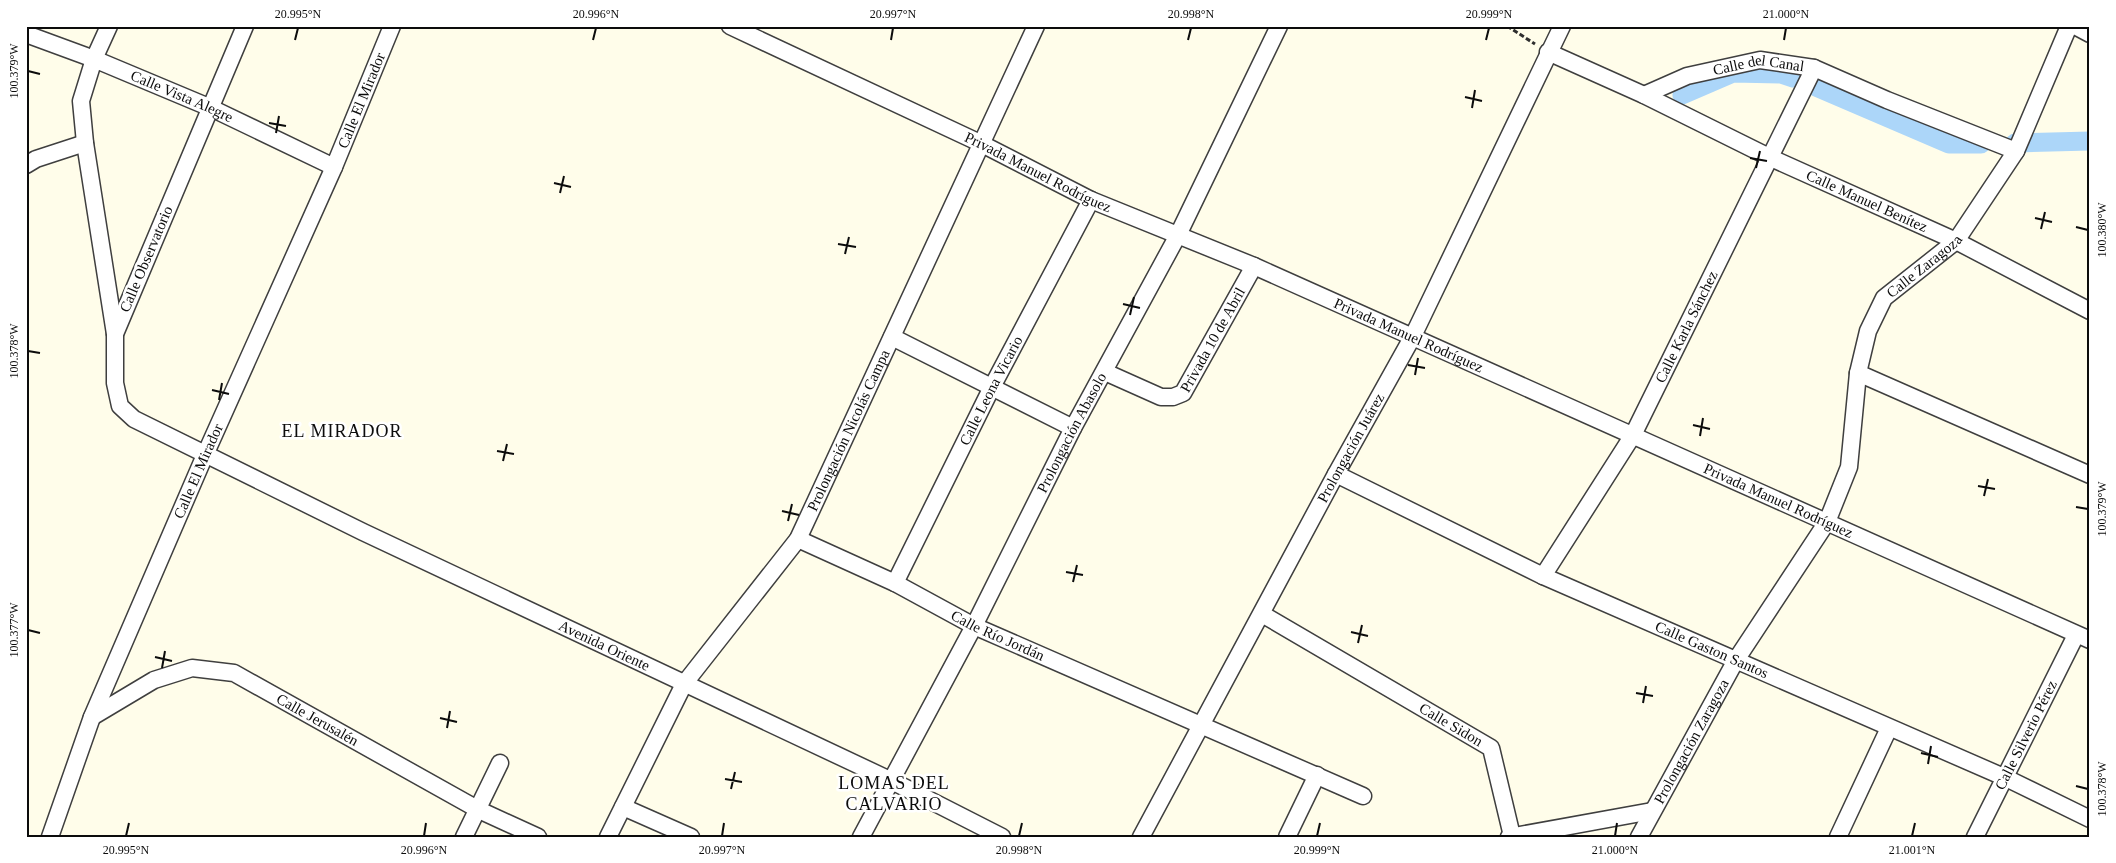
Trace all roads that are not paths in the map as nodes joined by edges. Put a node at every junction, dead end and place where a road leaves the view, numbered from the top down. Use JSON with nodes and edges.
{"nodes":[{"id":1,"x":109,"y":26,"type":"edge"},
{"id":2,"x":245,"y":26,"type":"edge"},
{"id":3,"x":392,"y":26,"type":"edge"},
{"id":4,"x":730,"y":26,"type":"edge"},
{"id":5,"x":1036,"y":26,"type":"edge"},
{"id":6,"x":1279,"y":26,"type":"edge"},
{"id":7,"x":1562,"y":26,"type":"edge"},
{"id":8,"x":2069,"y":26,"type":"edge"},
{"id":9,"x":2075,"y":26,"type":"edge"},
{"id":10,"x":26,"y":34,"type":"edge"},
{"id":11,"x":2090,"y":34,"type":"edge"},
{"id":12,"x":1548,"y":52,"type":"junction"},
{"id":13,"x":94,"y":59,"type":"junction"},
{"id":14,"x":1814,"y":68,"type":"junction"},
{"id":15,"x":1644,"y":95,"type":"junction"},
{"id":16,"x":211,"y":108,"type":"junction"},
{"id":17,"x":85,"y":143,"type":"junction"},
{"id":18,"x":980,"y":143,"type":"junction"},
{"id":19,"x":2016,"y":150,"type":"junction"},
{"id":20,"x":1771,"y":158,"type":"junction"},
{"id":21,"x":26,"y":165,"type":"edge"},
{"id":22,"x":334,"y":166,"type":"junction"},
{"id":23,"x":1091,"y":200,"type":"junction"},
{"id":24,"x":1178,"y":235,"type":"junction"},
{"id":25,"x":1956,"y":241,"type":"junction"},
{"id":26,"x":1254,"y":266,"type":"junction"},
{"id":27,"x":2090,"y":311,"type":"edge"},
{"id":28,"x":115,"y":334,"type":"junction"},
{"id":29,"x":1413,"y":336,"type":"junction"},
{"id":30,"x":892,"y":337,"type":"junction"},
{"id":31,"x":1105,"y":372,"type":"junction"},
{"id":32,"x":1858,"y":373,"type":"junction"},
{"id":33,"x":992,"y":387,"type":"junction"},
{"id":34,"x":1073,"y":428,"type":"junction"},
{"id":35,"x":1633,"y":436,"type":"junction"},
{"id":36,"x":205,"y":455,"type":"junction"},
{"id":37,"x":1336,"y":474,"type":"junction"},
{"id":38,"x":2090,"y":475,"type":"edge"},
{"id":39,"x":1827,"y":522,"type":"junction"},
{"id":40,"x":798,"y":538,"type":"junction"},
{"id":41,"x":1543,"y":576,"type":"junction"},
{"id":42,"x":895,"y":583,"type":"junction"},
{"id":43,"x":1262,"y":614,"type":"junction"},
{"id":44,"x":974,"y":626,"type":"junction"},
{"id":45,"x":2083,"y":638,"type":"edge"},
{"id":46,"x":1736,"y":660,"type":"junction"},
{"id":47,"x":684,"y":684,"type":"junction"},
{"id":48,"x":92,"y":717,"type":"junction"},
{"id":49,"x":1201,"y":726,"type":"junction"},
{"id":50,"x":1889,"y":728,"type":"junction"},
{"id":51,"x":500,"y":763,"type":"dead end"},
{"id":52,"x":1317,"y":775,"type":"junction"},
{"id":53,"x":2006,"y":778,"type":"junction"},
{"id":54,"x":892,"y":781,"type":"junction"},
{"id":55,"x":1364,"y":796,"type":"dead end"},
{"id":56,"x":623,"y":807,"type":"junction"},
{"id":57,"x":479,"y":810,"type":"junction"},
{"id":58,"x":1652,"y":811,"type":"junction"},
{"id":59,"x":2090,"y":819,"type":"edge"},
{"id":60,"x":1511,"y":836,"type":"edge"},
{"id":61,"x":50,"y":837,"type":"edge"},
{"id":62,"x":464,"y":837,"type":"edge"},
{"id":63,"x":538,"y":837,"type":"edge"},
{"id":64,"x":608,"y":837,"type":"edge"},
{"id":65,"x":691,"y":837,"type":"edge"},
{"id":66,"x":861,"y":837,"type":"edge"},
{"id":67,"x":1002,"y":837,"type":"edge"},
{"id":68,"x":1141,"y":837,"type":"edge"},
{"id":69,"x":1287,"y":837,"type":"edge"},
{"id":70,"x":1640,"y":837,"type":"edge"},
{"id":71,"x":1838,"y":837,"type":"edge"},
{"id":72,"x":1976,"y":837,"type":"edge"}],
"edges":[{"from":1,"to":13,"type":"street"},
{"from":2,"to":16,"type":"street","name":"Calle Observatorio"},
{"from":3,"to":22,"type":"street","name":"Calle El Mirador"},
{"from":4,"to":18,"type":"street","name":"Privada Manuel Rodríguez"},
{"from":5,"to":18,"type":"street","name":"Prolongación Nicolás Campa"},
{"from":6,"to":24,"type":"street","name":"Prolongación Abasolo"},
{"from":7,"to":12,"type":"street","name":"Prolongación Juárez"},
{"from":8,"to":19,"type":"street","name":"Calle Zaragoza"},
{"from":9,"to":11,"type":"street"},
{"from":10,"to":13,"type":"street","name":"Calle Vista Alegre"},
{"from":12,"to":15,"type":"street"},
{"from":12,"to":29,"type":"street","name":"Prolongación Juárez"},
{"from":13,"to":16,"type":"street","name":"Calle Vista Alegre"},
{"from":13,"to":17,"type":"street"},
{"from":14,"to":15,"type":"street","name":"Calle del Canal"},
{"from":14,"to":19,"type":"street","name":"Calle del Canal"},
{"from":14,"to":20,"type":"street","name":"Calle Karla Sánchez"},
{"from":15,"to":20,"type":"street","name":"Calle Manuel Benítez"},
{"from":16,"to":22,"type":"street","name":"Calle Vista Alegre"},
{"from":16,"to":28,"type":"street","name":"Calle Observatorio"},
{"from":17,"to":21,"type":"street"},
{"from":17,"to":28,"type":"street"},
{"from":18,"to":23,"type":"street","name":"Privada Manuel Rodríguez"},
{"from":18,"to":30,"type":"street","name":"Prolongación Nicolás Campa"},
{"from":19,"to":25,"type":"street","name":"Calle Zaragoza"},
{"from":20,"to":25,"type":"street","name":"Calle Manuel Benítez"},
{"from":20,"to":35,"type":"street","name":"Calle Karla Sánchez"},
{"from":22,"to":36,"type":"street","name":"Calle El Mirador"},
{"from":23,"to":24,"type":"street","name":"Privada Manuel Rodríguez"},
{"from":23,"to":33,"type":"street","name":"Calle Leona Vicario"},
{"from":24,"to":26,"type":"street","name":"Privada Manuel Rodríguez"},
{"from":24,"to":31,"type":"street","name":"Prolongación Abasolo"},
{"from":25,"to":27,"type":"street","name":"Calle Manuel Benítez"},
{"from":25,"to":32,"type":"street","name":"Calle Zaragoza"},
{"from":26,"to":29,"type":"street","name":"Privada Manuel Rodríguez"},
{"from":26,"to":31,"type":"street","name":"Privada 10 de Abril"},
{"from":28,"to":36,"type":"street","name":"Calle Observatorio"},
{"from":29,"to":35,"type":"street","name":"Privada Manuel Rodríguez"},
{"from":29,"to":37,"type":"street","name":"Prolongación Juárez"},
{"from":30,"to":33,"type":"street"},
{"from":30,"to":40,"type":"street","name":"Prolongación Nicolás Campa"},
{"from":31,"to":34,"type":"street","name":"Prolongación Abasolo"},
{"from":32,"to":38,"type":"street"},
{"from":32,"to":39,"type":"street","name":"Calle Zaragoza"},
{"from":33,"to":34,"type":"street"},
{"from":33,"to":42,"type":"street","name":"Calle Leona Vicario"},
{"from":34,"to":44,"type":"street","name":"Prolongación Abasolo"},
{"from":35,"to":39,"type":"street","name":"Privada Manuel Rodríguez"},
{"from":35,"to":41,"type":"street","name":"Calle Karla Sánchez"},
{"from":36,"to":47,"type":"street","name":"Avenida Oriente"},
{"from":36,"to":48,"type":"street","name":"Calle El Mirador"},
{"from":37,"to":41,"type":"street","name":"Calle Gaston Santos"},
{"from":37,"to":43,"type":"street","name":"Prolongación Juárez"},
{"from":39,"to":45,"type":"street","name":"Privada Manuel Rodríguez"},
{"from":39,"to":46,"type":"street","name":"Prolongación Zaragoza"},
{"from":40,"to":42,"type":"street","name":"Calle Río Jordán"},
{"from":40,"to":47,"type":"street","name":"Prolongación Nicolás Campa"},
{"from":41,"to":46,"type":"street","name":"Calle Gaston Santos"},
{"from":42,"to":44,"type":"street","name":"Calle Río Jordán"},
{"from":43,"to":49,"type":"street","name":"Prolongación Juárez"},
{"from":43,"to":60,"type":"street","name":"Calle Sidon"},
{"from":44,"to":49,"type":"street","name":"Calle Río Jordán"},
{"from":44,"to":54,"type":"street","name":"Prolongación Abasolo"},
{"from":45,"to":53,"type":"street","name":"Calle Silverio Pérez"},
{"from":46,"to":50,"type":"street","name":"Calle Gaston Santos"},
{"from":46,"to":58,"type":"street","name":"Prolongación Zaragoza"},
{"from":47,"to":54,"type":"street","name":"Avenida Oriente"},
{"from":47,"to":56,"type":"street","name":"Prolongación Nicolás Campa"},
{"from":48,"to":57,"type":"street","name":"Calle Jerusalén"},
{"from":48,"to":61,"type":"street","name":"Calle El Mirador"},
{"from":49,"to":52,"type":"street","name":"Calle Río Jordán"},
{"from":49,"to":68,"type":"street","name":"Prolongación Juárez"},
{"from":50,"to":53,"type":"street","name":"Calle Gaston Santos"},
{"from":50,"to":71,"type":"street"},
{"from":51,"to":57,"type":"street"},
{"from":52,"to":55,"type":"street","name":"Calle Río Jordán"},
{"from":52,"to":69,"type":"street"},
{"from":53,"to":59,"type":"street","name":"Calle Gaston Santos"},
{"from":53,"to":72,"type":"street","name":"Calle Silverio Pérez"},
{"from":54,"to":66,"type":"street","name":"Prolongación Abasolo"},
{"from":54,"to":67,"type":"street","name":"Avenida Oriente"},
{"from":56,"to":64,"type":"street","name":"Prolongación Nicolás Campa"},
{"from":56,"to":65,"type":"street"},
{"from":57,"to":62,"type":"street"},
{"from":57,"to":63,"type":"street","name":"Calle Jerusalén"},
{"from":58,"to":60,"type":"street","name":"Calle Sidon"},
{"from":58,"to":70,"type":"street","name":"Prolongación Zaragoza"}]}
